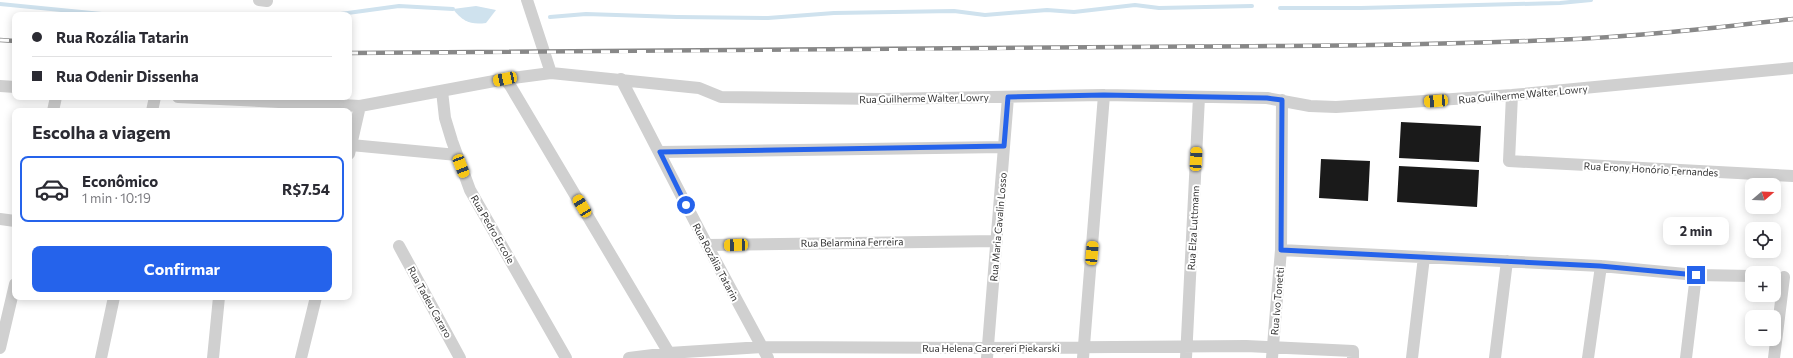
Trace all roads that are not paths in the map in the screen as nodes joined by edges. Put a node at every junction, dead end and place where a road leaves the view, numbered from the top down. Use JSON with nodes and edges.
{"nodes":[{"id":1,"x":527,"y":0,"type":"edge"},
{"id":2,"x":1793,"y":68,"type":"edge"},
{"id":3,"x":550,"y":73,"type":"junction"},
{"id":4,"x":505,"y":79,"type":"junction"},
{"id":5,"x":621,"y":79,"type":"junction"},
{"id":6,"x":0,"y":86,"type":"edge"},
{"id":7,"x":12,"y":86,"type":"edge"},
{"id":8,"x":442,"y":91,"type":"junction"},
{"id":9,"x":1104,"y":95,"type":"junction"},
{"id":10,"x":1512,"y":95,"type":"junction"},
{"id":11,"x":1008,"y":97,"type":"junction"},
{"id":12,"x":1199,"y":97,"type":"junction"},
{"id":13,"x":203,"y":100,"type":"edge"},
{"id":14,"x":1282,"y":100,"type":"junction"},
{"id":15,"x":360,"y":106,"type":"junction"},
{"id":16,"x":260,"y":107,"type":"edge"},
{"id":17,"x":352,"y":140,"type":"edge"},
{"id":18,"x":1004,"y":146,"type":"junction"},
{"id":19,"x":352,"y":149,"type":"edge"},
{"id":20,"x":660,"y":152,"type":"junction"},
{"id":21,"x":457,"y":155,"type":"junction"},
{"id":22,"x":1793,"y":176,"type":"edge"},
{"id":23,"x":0,"y":219,"type":"edge"},
{"id":24,"x":12,"y":221,"type":"edge"},
{"id":25,"x":997,"y":241,"type":"junction"},
{"id":26,"x":706,"y":245,"type":"junction"},
{"id":27,"x":399,"y":246,"type":"dead end"},
{"id":28,"x":1281,"y":250,"type":"junction"},
{"id":29,"x":1424,"y":257,"type":"junction"},
{"id":30,"x":1507,"y":261,"type":"junction"},
{"id":31,"x":1600,"y":266,"type":"junction"},
{"id":32,"x":1696,"y":275,"type":"junction"},
{"id":33,"x":1745,"y":276,"type":"edge"},
{"id":34,"x":1784,"y":277,"type":"edge"},
{"id":35,"x":12,"y":297,"type":"edge"},
{"id":36,"x":113,"y":300,"type":"edge"},
{"id":37,"x":219,"y":300,"type":"edge"},
{"id":38,"x":315,"y":300,"type":"edge"},
{"id":39,"x":762,"y":347,"type":"junction"},
{"id":40,"x":0,"y":348,"type":"edge"},
{"id":41,"x":1186,"y":352,"type":"edge"},
{"id":42,"x":1272,"y":352,"type":"edge"},
{"id":43,"x":987,"y":353,"type":"edge"},
{"id":44,"x":1084,"y":353,"type":"edge"},
{"id":45,"x":1353,"y":354,"type":"edge"},
{"id":46,"x":671,"y":355,"type":"edge"},
{"id":47,"x":101,"y":358,"type":"edge"},
{"id":48,"x":212,"y":358,"type":"edge"},
{"id":49,"x":301,"y":358,"type":"edge"},
{"id":50,"x":460,"y":358,"type":"edge"},
{"id":51,"x":566,"y":358,"type":"edge"},
{"id":52,"x":629,"y":358,"type":"edge"},
{"id":53,"x":768,"y":358,"type":"edge"},
{"id":54,"x":1412,"y":358,"type":"edge"},
{"id":55,"x":1495,"y":358,"type":"edge"},
{"id":56,"x":1588,"y":358,"type":"edge"},
{"id":57,"x":1686,"y":358,"type":"edge"},
{"id":58,"x":1774,"y":358,"type":"edge"}],
"edges":[{"from":1,"to":3,"type":"street"},
{"from":2,"to":10,"type":"street","name":"Rua Guilherme Walter Lowry"},
{"from":3,"to":4,"type":"street","name":"Rua Guilherme Walter Lowry"},
{"from":3,"to":5,"type":"street","name":"Rua Guilherme Walter Lowry"},
{"from":4,"to":8,"type":"street","name":"Rua Guilherme Walter Lowry"},
{"from":4,"to":46,"type":"street"},
{"from":5,"to":11,"type":"street","name":"Rua Guilherme Walter Lowry"},
{"from":5,"to":20,"type":"street","name":"Rua Rozália Tatarin"},
{"from":6,"to":7,"type":"street"},
{"from":8,"to":15,"type":"street","name":"Rua Guilherme Walter Lowry"},
{"from":8,"to":21,"type":"street","name":"Rua Pedro Ercole"},
{"from":9,"to":11,"type":"street","name":"Rua Guilherme Walter Lowry"},
{"from":9,"to":12,"type":"street","name":"Rua Guilherme Walter Lowry"},
{"from":9,"to":44,"type":"street"},
{"from":10,"to":14,"type":"street","name":"Rua Guilherme Walter Lowry"},
{"from":10,"to":22,"type":"street","name":"Rua Erony Honório Fernandes"},
{"from":11,"to":18,"type":"street","name":"Rua Maria Cavalin Losso"},
{"from":12,"to":14,"type":"street","name":"Rua Guilherme Walter Lowry"},
{"from":12,"to":41,"type":"street","name":"Rua Elza Luttmann"},
{"from":13,"to":16,"type":"street","name":"Rua Guilherme Walter Lowry"},
{"from":14,"to":28,"type":"street","name":"Rua Ivo Tonetti"},
{"from":15,"to":16,"type":"street","name":"Rua Guilherme Walter Lowry"},
{"from":15,"to":17,"type":"street"},
{"from":18,"to":20,"type":"street"},
{"from":18,"to":25,"type":"street","name":"Rua Maria Cavalin Losso"},
{"from":19,"to":21,"type":"street"},
{"from":20,"to":26,"type":"street","name":"Rua Rozália Tatarin"},
{"from":21,"to":51,"type":"street","name":"Rua Pedro Ercole"},
{"from":23,"to":24,"type":"street"},
{"from":25,"to":26,"type":"street","name":"Rua Belarmina Ferreira"},
{"from":25,"to":43,"type":"street","name":"Rua Maria Cavalin Losso"},
{"from":26,"to":39,"type":"street","name":"Rua Rozália Tatarin"},
{"from":27,"to":50,"type":"street","name":"Rua Tadeu Cararo"},
{"from":28,"to":29,"type":"street"},
{"from":28,"to":42,"type":"street","name":"Rua Ivo Tonetti"},
{"from":29,"to":30,"type":"street"},
{"from":29,"to":54,"type":"street"},
{"from":30,"to":31,"type":"street"},
{"from":30,"to":55,"type":"street"},
{"from":31,"to":32,"type":"street"},
{"from":31,"to":56,"type":"street"},
{"from":32,"to":33,"type":"street"},
{"from":32,"to":57,"type":"street"},
{"from":34,"to":58,"type":"street"},
{"from":35,"to":40,"type":"street"},
{"from":36,"to":47,"type":"street"},
{"from":37,"to":48,"type":"street"},
{"from":38,"to":49,"type":"street"},
{"from":39,"to":43,"type":"street","name":"Rua Helena Carcereri Piekarski"},
{"from":39,"to":46,"type":"street","name":"Rua Helena Carcereri Piekarski"},
{"from":39,"to":53,"type":"street","name":"Rua Rozália Tatarin"},
{"from":41,"to":42,"type":"street","name":"Rua Helena Carcereri Piekarski"},
{"from":41,"to":44,"type":"street","name":"Rua Helena Carcereri Piekarski"},
{"from":42,"to":45,"type":"street","name":"Rua Helena Carcereri Piekarski"},
{"from":43,"to":44,"type":"street","name":"Rua Helena Carcereri Piekarski"},
{"from":46,"to":52,"type":"street","name":"Rua Helena Carcereri Piekarski"}]}
